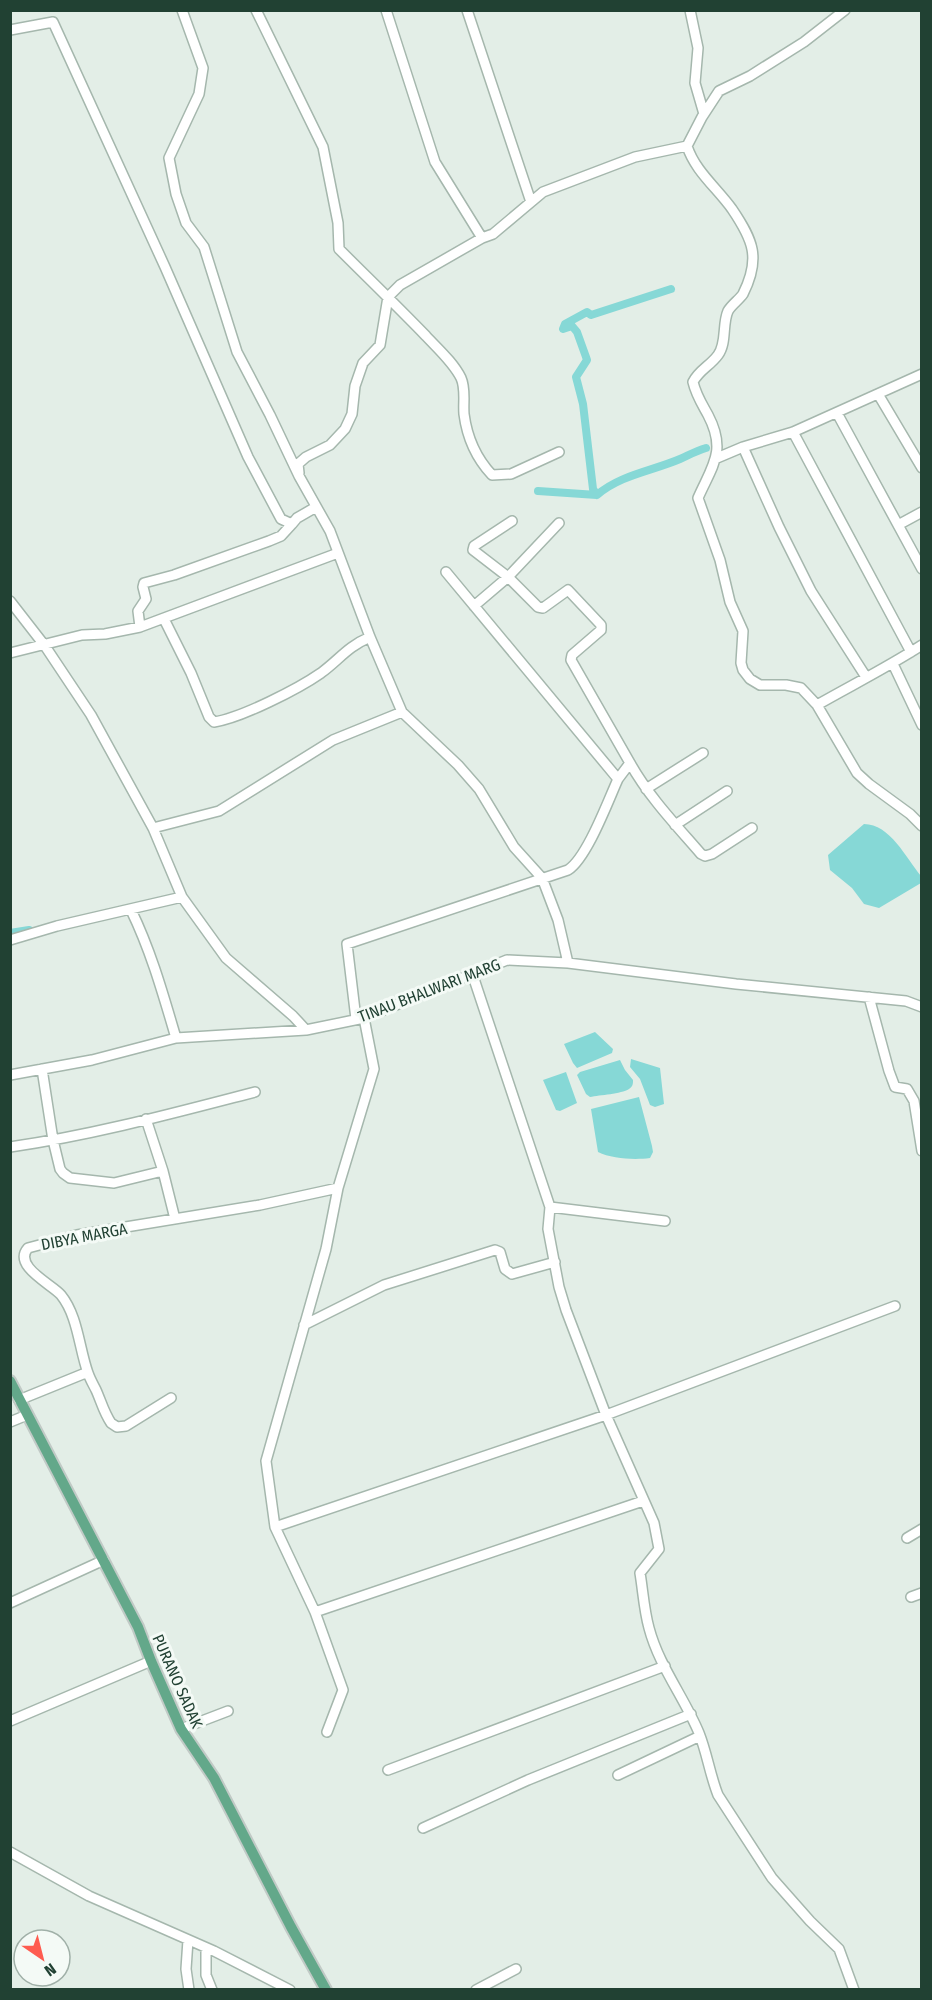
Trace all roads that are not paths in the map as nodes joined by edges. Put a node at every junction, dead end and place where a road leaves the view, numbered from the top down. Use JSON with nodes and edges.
{"nodes":[{"id":1,"x":182,"y":10,"type":"edge"},
{"id":2,"x":256,"y":10,"type":"edge"},
{"id":3,"x":386,"y":10,"type":"edge"},
{"id":4,"x":467,"y":10,"type":"edge"},
{"id":5,"x":690,"y":10,"type":"edge"},
{"id":6,"x":845,"y":10,"type":"edge"},
{"id":7,"x":10,"y":30,"type":"edge"},
{"id":8,"x":704,"y":114,"type":"junction"},
{"id":9,"x":687,"y":146,"type":"junction"},
{"id":10,"x":531,"y":202,"type":"junction"},
{"id":11,"x":482,"y":238,"type":"junction"},
{"id":12,"x":388,"y":297,"type":"junction"},
{"id":13,"x":921,"y":374,"type":"edge"},
{"id":14,"x":878,"y":393,"type":"junction"},
{"id":15,"x":837,"y":413,"type":"junction"},
{"id":16,"x":793,"y":432,"type":"junction"},
{"id":17,"x":743,"y":447,"type":"junction"},
{"id":18,"x":559,"y":452,"type":"dead end"},
{"id":19,"x":717,"y":459,"type":"junction"},
{"id":20,"x":921,"y":468,"type":"edge"},
{"id":21,"x":299,"y":476,"type":"junction"},
{"id":22,"x":316,"y":507,"type":"junction"},
{"id":23,"x":921,"y":512,"type":"edge"},
{"id":24,"x":512,"y":521,"type":"dead end"},
{"id":25,"x":559,"y":523,"type":"dead end"},
{"id":26,"x":292,"y":524,"type":"junction"},
{"id":27,"x":898,"y":525,"type":"junction"},
{"id":28,"x":338,"y":553,"type":"junction"},
{"id":29,"x":921,"y":569,"type":"edge"},
{"id":30,"x":446,"y":572,"type":"dead end"},
{"id":31,"x":508,"y":577,"type":"junction"},
{"id":32,"x":10,"y":601,"type":"edge"},
{"id":33,"x":474,"y":606,"type":"junction"},
{"id":34,"x":164,"y":619,"type":"junction"},
{"id":35,"x":140,"y":627,"type":"junction"},
{"id":36,"x":370,"y":638,"type":"junction"},
{"id":37,"x":921,"y":645,"type":"edge"},
{"id":38,"x":45,"y":646,"type":"junction"},
{"id":39,"x":911,"y":652,"type":"junction"},
{"id":40,"x":10,"y":653,"type":"edge"},
{"id":41,"x":893,"y":664,"type":"junction"},
{"id":42,"x":866,"y":677,"type":"junction"},
{"id":43,"x":817,"y":705,"type":"junction"},
{"id":44,"x":402,"y":712,"type":"junction"},
{"id":45,"x":921,"y":725,"type":"edge"},
{"id":46,"x":703,"y":753,"type":"dead end"},
{"id":47,"x":630,"y":763,"type":"junction"},
{"id":48,"x":618,"y":779,"type":"junction"},
{"id":49,"x":646,"y":789,"type":"junction"},
{"id":50,"x":727,"y":791,"type":"dead end"},
{"id":51,"x":675,"y":825,"type":"junction"},
{"id":52,"x":921,"y":826,"type":"edge"},
{"id":53,"x":153,"y":828,"type":"junction"},
{"id":54,"x":752,"y":828,"type":"dead end"},
{"id":55,"x":542,"y":878,"type":"junction"},
{"id":56,"x":182,"y":897,"type":"junction"},
{"id":57,"x":131,"y":910,"type":"junction"},
{"id":58,"x":10,"y":940,"type":"edge"},
{"id":59,"x":568,"y":963,"type":"junction"},
{"id":60,"x":472,"y":973,"type":"junction"},
{"id":61,"x":869,"y":997,"type":"junction"},
{"id":62,"x":921,"y":1007,"type":"edge"},
{"id":63,"x":360,"y":1018,"type":"junction"},
{"id":64,"x":306,"y":1030,"type":"junction"},
{"id":65,"x":176,"y":1038,"type":"junction"},
{"id":66,"x":42,"y":1069,"type":"junction"},
{"id":67,"x":10,"y":1075,"type":"edge"},
{"id":68,"x":255,"y":1092,"type":"dead end"},
{"id":69,"x":146,"y":1119,"type":"junction"},
{"id":70,"x":53,"y":1140,"type":"junction"},
{"id":71,"x":10,"y":1147,"type":"edge"},
{"id":72,"x":921,"y":1151,"type":"edge"},
{"id":73,"x":163,"y":1171,"type":"junction"},
{"id":74,"x":338,"y":1188,"type":"junction"},
{"id":75,"x":550,"y":1207,"type":"junction"},
{"id":76,"x":175,"y":1220,"type":"junction"},
{"id":77,"x":665,"y":1221,"type":"dead end"},
{"id":78,"x":555,"y":1262,"type":"junction"},
{"id":79,"x":895,"y":1306,"type":"dead end"},
{"id":80,"x":304,"y":1325,"type":"junction"},
{"id":81,"x":88,"y":1374,"type":"junction"},
{"id":82,"x":11,"y":1385,"type":"edge"},
{"id":83,"x":171,"y":1398,"type":"dead end"},
{"id":84,"x":19,"y":1400,"type":"junction"},
{"id":85,"x":27,"y":1415,"type":"junction"},
{"id":86,"x":606,"y":1415,"type":"junction"},
{"id":87,"x":10,"y":1422,"type":"edge"},
{"id":88,"x":643,"y":1501,"type":"junction"},
{"id":89,"x":275,"y":1527,"type":"junction"},
{"id":90,"x":921,"y":1529,"type":"edge"},
{"id":91,"x":907,"y":1538,"type":"dead end"},
{"id":92,"x":104,"y":1560,"type":"junction"},
{"id":93,"x":921,"y":1593,"type":"edge"},
{"id":94,"x":910,"y":1597,"type":"dead end"},
{"id":95,"x":10,"y":1603,"type":"edge"},
{"id":96,"x":315,"y":1612,"type":"junction"},
{"id":97,"x":151,"y":1661,"type":"junction"},
{"id":98,"x":664,"y":1666,"type":"junction"},
{"id":99,"x":228,"y":1711,"type":"dead end"},
{"id":100,"x":690,"y":1714,"type":"junction"},
{"id":101,"x":10,"y":1721,"type":"edge"},
{"id":102,"x":181,"y":1729,"type":"junction"},
{"id":103,"x":327,"y":1732,"type":"dead end"},
{"id":104,"x":700,"y":1736,"type":"junction"},
{"id":105,"x":388,"y":1770,"type":"dead end"},
{"id":106,"x":618,"y":1775,"type":"dead end"},
{"id":107,"x":423,"y":1828,"type":"dead end"},
{"id":108,"x":10,"y":1852,"type":"edge"},
{"id":109,"x":188,"y":1940,"type":"junction"},
{"id":110,"x":206,"y":1948,"type":"junction"},
{"id":111,"x":516,"y":1969,"type":"dead end"},
{"id":112,"x":189,"y":1989,"type":"edge"},
{"id":113,"x":212,"y":1989,"type":"edge"},
{"id":114,"x":290,"y":1989,"type":"edge"},
{"id":115,"x":326,"y":1989,"type":"edge"},
{"id":116,"x":476,"y":1989,"type":"edge"},
{"id":117,"x":854,"y":1989,"type":"edge"}],
"edges":[{"from":1,"to":21,"type":"street"},
{"from":2,"to":12,"type":"street"},
{"from":3,"to":11,"type":"street"},
{"from":4,"to":10,"type":"street"},
{"from":5,"to":8,"type":"street"},
{"from":6,"to":8,"type":"street"},
{"from":7,"to":26,"type":"street"},
{"from":8,"to":9,"type":"street"},
{"from":9,"to":10,"type":"street"},
{"from":9,"to":19,"type":"street"},
{"from":10,"to":11,"type":"street"},
{"from":11,"to":12,"type":"street"},
{"from":12,"to":18,"type":"street"},
{"from":12,"to":21,"type":"street"},
{"from":13,"to":14,"type":"street"},
{"from":14,"to":15,"type":"street"},
{"from":14,"to":20,"type":"street"},
{"from":15,"to":16,"type":"street"},
{"from":15,"to":27,"type":"street"},
{"from":16,"to":17,"type":"street"},
{"from":16,"to":39,"type":"street"},
{"from":17,"to":19,"type":"street"},
{"from":17,"to":42,"type":"street"},
{"from":19,"to":43,"type":"street"},
{"from":21,"to":22,"type":"street"},
{"from":22,"to":26,"type":"street"},
{"from":22,"to":28,"type":"street"},
{"from":23,"to":27,"type":"street"},
{"from":24,"to":31,"type":"street"},
{"from":25,"to":31,"type":"street"},
{"from":26,"to":35,"type":"street"},
{"from":27,"to":29,"type":"street"},
{"from":28,"to":34,"type":"street"},
{"from":28,"to":36,"type":"street"},
{"from":30,"to":33,"type":"street"},
{"from":31,"to":33,"type":"street"},
{"from":31,"to":47,"type":"street"},
{"from":32,"to":38,"type":"street"},
{"from":33,"to":48,"type":"street"},
{"from":34,"to":35,"type":"street"},
{"from":34,"to":36,"type":"street"},
{"from":35,"to":38,"type":"street"},
{"from":36,"to":44,"type":"street"},
{"from":37,"to":39,"type":"street"},
{"from":38,"to":40,"type":"street"},
{"from":38,"to":53,"type":"street"},
{"from":39,"to":41,"type":"street"},
{"from":41,"to":42,"type":"street"},
{"from":41,"to":45,"type":"street"},
{"from":42,"to":43,"type":"street"},
{"from":43,"to":52,"type":"street"},
{"from":44,"to":53,"type":"street"},
{"from":44,"to":55,"type":"street"},
{"from":46,"to":49,"type":"street"},
{"from":47,"to":48,"type":"street"},
{"from":47,"to":49,"type":"street"},
{"from":48,"to":55,"type":"street"},
{"from":49,"to":51,"type":"street"},
{"from":50,"to":51,"type":"street"},
{"from":51,"to":54,"type":"street"},
{"from":53,"to":56,"type":"street"},
{"from":55,"to":59,"type":"street"},
{"from":55,"to":63,"type":"street"},
{"from":56,"to":57,"type":"street"},
{"from":56,"to":64,"type":"street"},
{"from":57,"to":58,"type":"street"},
{"from":57,"to":65,"type":"street"},
{"from":59,"to":60,"type":"street","name":"TINAU BHALWARI MARG"},
{"from":59,"to":61,"type":"street","name":"TINAU BHALWARI MARG"},
{"from":60,"to":63,"type":"street","name":"TINAU BHALWARI MARG"},
{"from":60,"to":75,"type":"street"},
{"from":61,"to":62,"type":"street","name":"TINAU BHALWARI MARG"},
{"from":61,"to":72,"type":"street"},
{"from":63,"to":64,"type":"street","name":"TINAU BHALWARI MARG"},
{"from":63,"to":74,"type":"street"},
{"from":64,"to":65,"type":"street","name":"TINAU BHALWARI MARG"},
{"from":65,"to":66,"type":"street","name":"TINAU BHALWARI MARG"},
{"from":66,"to":67,"type":"street","name":"TINAU BHALWARI MARG"},
{"from":66,"to":70,"type":"street"},
{"from":68,"to":69,"type":"street"},
{"from":69,"to":70,"type":"street"},
{"from":69,"to":73,"type":"street"},
{"from":70,"to":71,"type":"street"},
{"from":70,"to":73,"type":"street"},
{"from":73,"to":76,"type":"street"},
{"from":74,"to":76,"type":"street","name":"DIBYA MARGA"},
{"from":74,"to":80,"type":"street"},
{"from":75,"to":77,"type":"street"},
{"from":75,"to":78,"type":"street"},
{"from":76,"to":81,"type":"street","name":"DIBYA MARGA"},
{"from":78,"to":80,"type":"street"},
{"from":78,"to":86,"type":"street"},
{"from":79,"to":86,"type":"street"},
{"from":80,"to":89,"type":"street"},
{"from":81,"to":83,"type":"street","name":"DIBYA MARGA"},
{"from":81,"to":84,"type":"street"},
{"from":82,"to":84,"type":"main road","name":"PURANO SADAK"},
{"from":84,"to":85,"type":"main road","name":"PURANO SADAK"},
{"from":85,"to":87,"type":"street"},
{"from":85,"to":92,"type":"main road","name":"PURANO SADAK"},
{"from":86,"to":88,"type":"street"},
{"from":86,"to":89,"type":"street"},
{"from":88,"to":96,"type":"street"},
{"from":88,"to":98,"type":"street"},
{"from":89,"to":96,"type":"street"},
{"from":90,"to":91,"type":"street"},
{"from":92,"to":95,"type":"street"},
{"from":92,"to":97,"type":"main road","name":"PURANO SADAK"},
{"from":93,"to":94,"type":"street"},
{"from":96,"to":103,"type":"street"},
{"from":97,"to":101,"type":"street"},
{"from":97,"to":102,"type":"main road","name":"PURANO SADAK"},
{"from":98,"to":100,"type":"street"},
{"from":98,"to":105,"type":"street"},
{"from":99,"to":102,"type":"street"},
{"from":100,"to":104,"type":"street"},
{"from":100,"to":107,"type":"street"},
{"from":102,"to":115,"type":"main road","name":"PURANO SADAK"},
{"from":104,"to":106,"type":"street"},
{"from":104,"to":117,"type":"street"},
{"from":108,"to":109,"type":"street"},
{"from":109,"to":110,"type":"street"},
{"from":109,"to":112,"type":"street"},
{"from":110,"to":113,"type":"street"},
{"from":110,"to":114,"type":"street"},
{"from":111,"to":116,"type":"street"}]}
